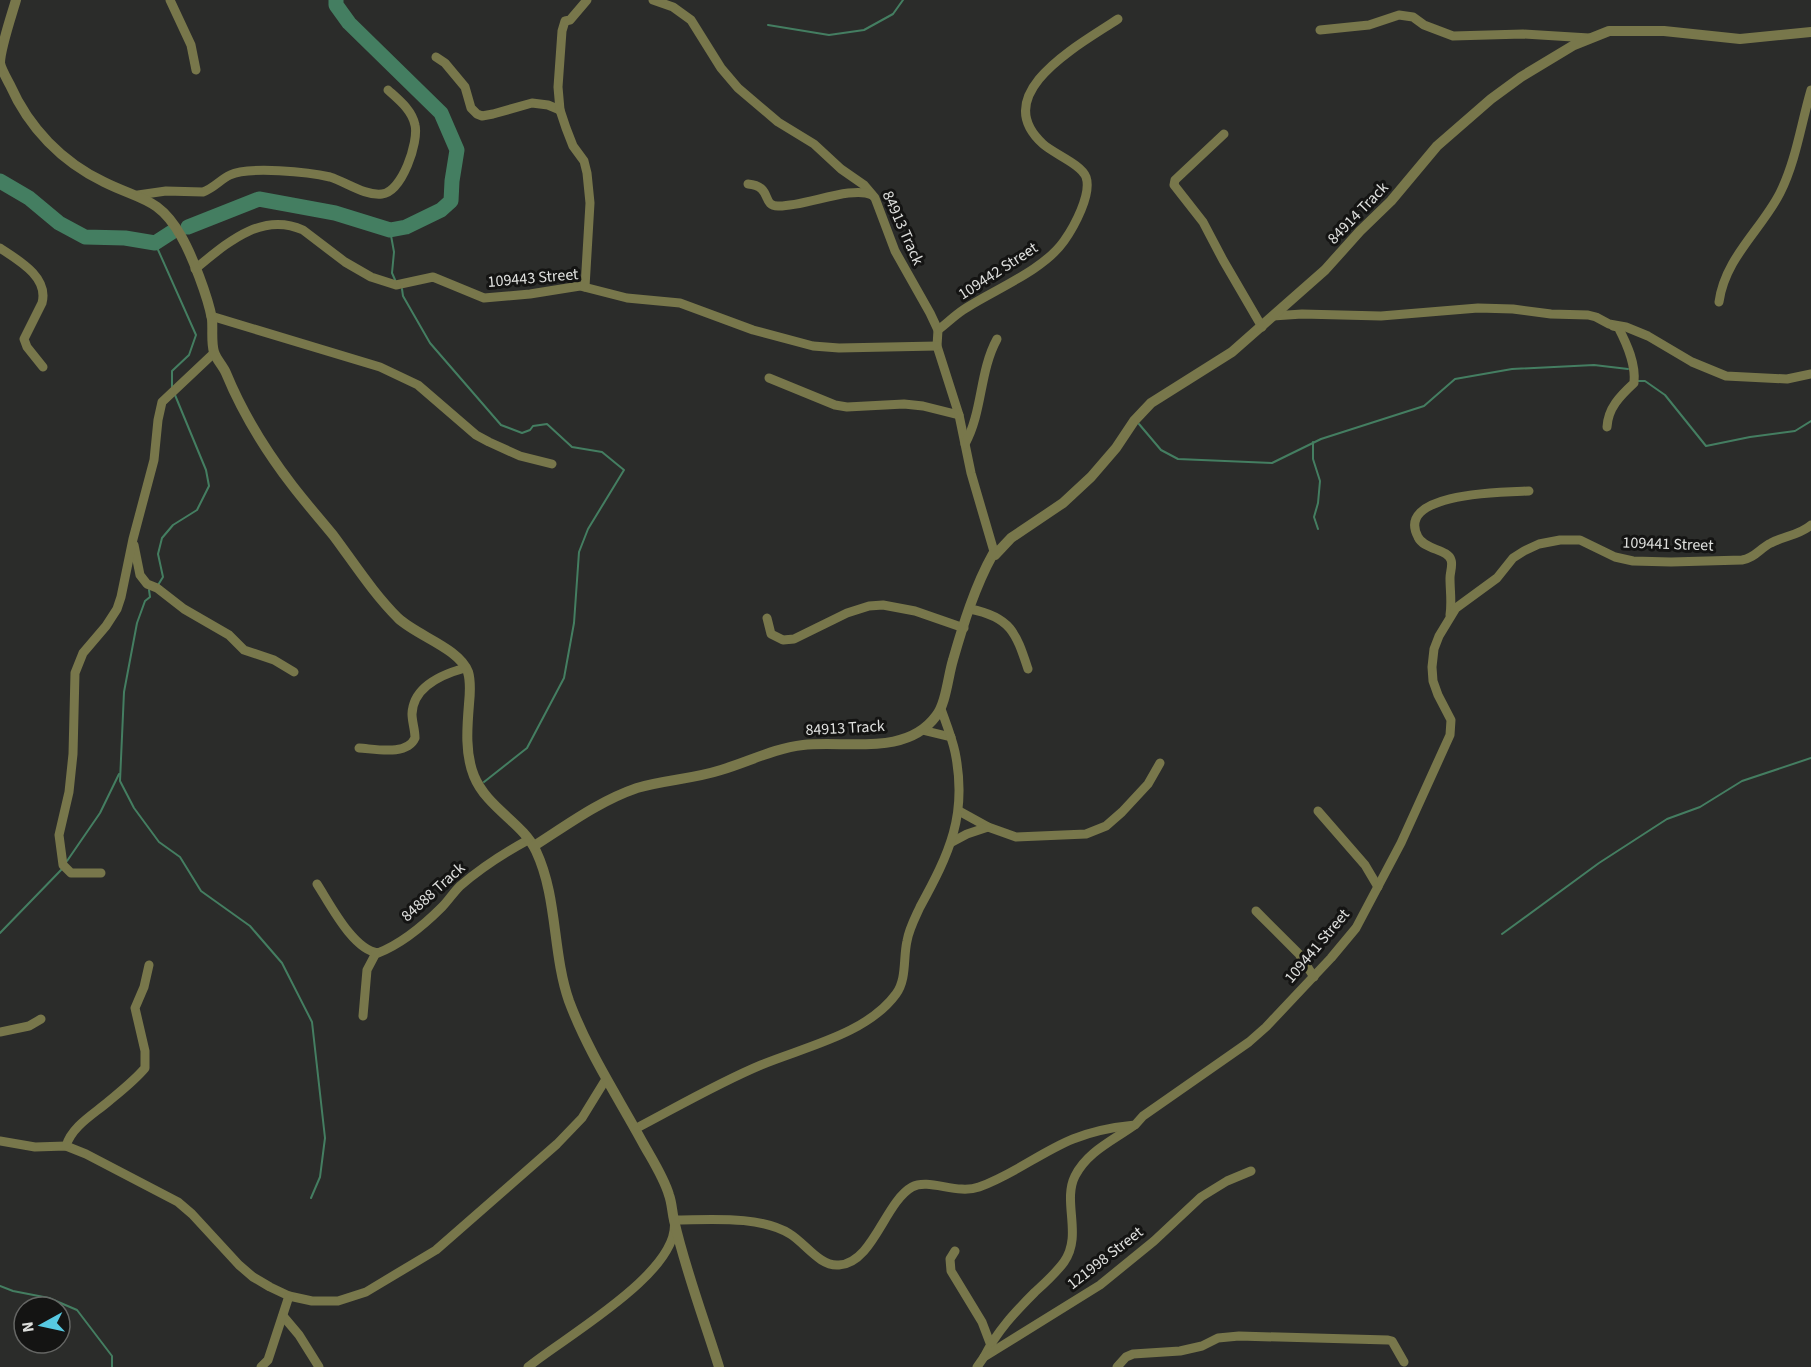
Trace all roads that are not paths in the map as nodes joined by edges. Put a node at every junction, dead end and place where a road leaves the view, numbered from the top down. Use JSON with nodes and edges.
{"nodes":[{"id":1,"x":16,"y":0,"type":"edge"},
{"id":2,"x":170,"y":0,"type":"edge"},
{"id":3,"x":586,"y":0,"type":"edge"},
{"id":4,"x":653,"y":0,"type":"edge"},
{"id":5,"x":674,"y":3,"type":"edge"},
{"id":6,"x":1118,"y":19,"type":"dead end"},
{"id":7,"x":1320,"y":30,"type":"dead end"},
{"id":8,"x":1811,"y":32,"type":"edge"},
{"id":9,"x":1589,"y":38,"type":"junction"},
{"id":10,"x":435,"y":57,"type":"dead end"},
{"id":11,"x":195,"y":70,"type":"dead end"},
{"id":12,"x":388,"y":90,"type":"dead end"},
{"id":13,"x":1811,"y":90,"type":"edge"},
{"id":14,"x":560,"y":110,"type":"junction"},
{"id":15,"x":1224,"y":134,"type":"dead end"},
{"id":16,"x":748,"y":184,"type":"dead end"},
{"id":17,"x":138,"y":195,"type":"junction"},
{"id":18,"x":878,"y":206,"type":"junction"},
{"id":19,"x":0,"y":248,"type":"edge"},
{"id":20,"x":195,"y":269,"type":"junction"},
{"id":21,"x":585,"y":287,"type":"junction"},
{"id":22,"x":1719,"y":302,"type":"dead end"},
{"id":23,"x":212,"y":316,"type":"junction"},
{"id":24,"x":1273,"y":316,"type":"junction"},
{"id":25,"x":1609,"y":324,"type":"junction"},
{"id":26,"x":1262,"y":327,"type":"junction"},
{"id":27,"x":938,"y":330,"type":"junction"},
{"id":28,"x":997,"y":339,"type":"dead end"},
{"id":29,"x":937,"y":346,"type":"junction"},
{"id":30,"x":214,"y":353,"type":"junction"},
{"id":31,"x":43,"y":367,"type":"dead end"},
{"id":32,"x":1811,"y":374,"type":"edge"},
{"id":33,"x":769,"y":378,"type":"dead end"},
{"id":34,"x":959,"y":415,"type":"junction"},
{"id":35,"x":1607,"y":427,"type":"dead end"},
{"id":36,"x":965,"y":444,"type":"junction"},
{"id":37,"x":552,"y":464,"type":"dead end"},
{"id":38,"x":1529,"y":491,"type":"dead end"},
{"id":39,"x":1811,"y":525,"type":"edge"},
{"id":40,"x":133,"y":539,"type":"junction"},
{"id":41,"x":992,"y":559,"type":"junction"},
{"id":42,"x":970,"y":609,"type":"junction"},
{"id":43,"x":1450,"y":615,"type":"junction"},
{"id":44,"x":767,"y":618,"type":"dead end"},
{"id":45,"x":964,"y":628,"type":"junction"},
{"id":46,"x":465,"y":668,"type":"junction"},
{"id":47,"x":1028,"y":669,"type":"dead end"},
{"id":48,"x":294,"y":672,"type":"dead end"},
{"id":49,"x":941,"y":709,"type":"junction"},
{"id":50,"x":922,"y":730,"type":"junction"},
{"id":51,"x":951,"y":737,"type":"junction"},
{"id":52,"x":360,"y":748,"type":"dead end"},
{"id":53,"x":1160,"y":763,"type":"dead end"},
{"id":54,"x":959,"y":811,"type":"junction"},
{"id":55,"x":1318,"y":811,"type":"dead end"},
{"id":56,"x":988,"y":826,"type":"junction"},
{"id":57,"x":952,"y":842,"type":"junction"},
{"id":58,"x":531,"y":843,"type":"junction"},
{"id":59,"x":101,"y":873,"type":"dead end"},
{"id":60,"x":317,"y":884,"type":"dead end"},
{"id":61,"x":1378,"y":887,"type":"junction"},
{"id":62,"x":1256,"y":911,"type":"dead end"},
{"id":63,"x":376,"y":953,"type":"junction"},
{"id":64,"x":149,"y":965,"type":"dead end"},
{"id":65,"x":1314,"y":977,"type":"junction"},
{"id":66,"x":363,"y":1016,"type":"dead end"},
{"id":67,"x":41,"y":1019,"type":"dead end"},
{"id":68,"x":0,"y":1032,"type":"edge"},
{"id":69,"x":606,"y":1079,"type":"junction"},
{"id":70,"x":1135,"y":1125,"type":"junction"},
{"id":71,"x":635,"y":1129,"type":"junction"},
{"id":72,"x":0,"y":1141,"type":"edge"},
{"id":73,"x":66,"y":1146,"type":"junction"},
{"id":74,"x":1251,"y":1171,"type":"dead end"},
{"id":75,"x":674,"y":1220,"type":"junction"},
{"id":76,"x":956,"y":1251,"type":"dead end"},
{"id":77,"x":289,"y":1296,"type":"junction"},
{"id":78,"x":283,"y":1316,"type":"junction"},
{"id":79,"x":990,"y":1343,"type":"junction"},
{"id":80,"x":984,"y":1357,"type":"junction"},
{"id":81,"x":1404,"y":1362,"type":"dead end"},
{"id":82,"x":261,"y":1367,"type":"edge"},
{"id":83,"x":319,"y":1367,"type":"edge"},
{"id":84,"x":528,"y":1367,"type":"edge"},
{"id":85,"x":719,"y":1367,"type":"edge"},
{"id":86,"x":977,"y":1367,"type":"edge"},
{"id":87,"x":1117,"y":1367,"type":"edge"}],
"edges":[{"from":1,"to":17,"type":"street"},
{"from":2,"to":11,"type":"street"},
{"from":3,"to":14,"type":"street"},
{"from":4,"to":5,"type":"street","name":"84913 Track"},
{"from":5,"to":18,"type":"street","name":"84913 Track"},
{"from":6,"to":27,"type":"street","name":"109442 Street"},
{"from":7,"to":9,"type":"street"},
{"from":8,"to":9,"type":"street","name":"84914 Track"},
{"from":9,"to":24,"type":"street","name":"84914 Track"},
{"from":10,"to":14,"type":"street"},
{"from":12,"to":17,"type":"street"},
{"from":13,"to":22,"type":"street"},
{"from":14,"to":21,"type":"street"},
{"from":15,"to":26,"type":"street"},
{"from":16,"to":18,"type":"street"},
{"from":17,"to":20,"type":"street"},
{"from":18,"to":27,"type":"street","name":"84913 Track"},
{"from":19,"to":31,"type":"street"},
{"from":20,"to":21,"type":"street","name":"109443 Street"},
{"from":20,"to":23,"type":"street"},
{"from":21,"to":29,"type":"street","name":"109443 Street"},
{"from":23,"to":30,"type":"street"},
{"from":23,"to":37,"type":"street"},
{"from":24,"to":25,"type":"street"},
{"from":24,"to":26,"type":"street","name":"84914 Track"},
{"from":25,"to":32,"type":"street"},
{"from":25,"to":35,"type":"street"},
{"from":26,"to":41,"type":"street","name":"84914 Track"},
{"from":27,"to":29,"type":"street"},
{"from":28,"to":36,"type":"street"},
{"from":29,"to":34,"type":"street"},
{"from":30,"to":40,"type":"street"},
{"from":30,"to":46,"type":"street"},
{"from":33,"to":34,"type":"street"},
{"from":34,"to":36,"type":"street"},
{"from":36,"to":41,"type":"street"},
{"from":38,"to":43,"type":"street"},
{"from":39,"to":43,"type":"street","name":"109441 Street"},
{"from":40,"to":48,"type":"street"},
{"from":40,"to":59,"type":"street"},
{"from":41,"to":42,"type":"street","name":"84913 Track"},
{"from":42,"to":45,"type":"street","name":"84913 Track"},
{"from":42,"to":47,"type":"street"},
{"from":43,"to":61,"type":"street","name":"109441 Street"},
{"from":44,"to":45,"type":"street"},
{"from":45,"to":49,"type":"street","name":"84913 Track"},
{"from":46,"to":52,"type":"street"},
{"from":46,"to":58,"type":"street"},
{"from":49,"to":50,"type":"street","name":"84913 Track"},
{"from":49,"to":51,"type":"street"},
{"from":50,"to":51,"type":"street"},
{"from":50,"to":58,"type":"street","name":"84913 Track"},
{"from":51,"to":54,"type":"street"},
{"from":53,"to":56,"type":"street"},
{"from":54,"to":56,"type":"street"},
{"from":54,"to":57,"type":"street"},
{"from":55,"to":61,"type":"street"},
{"from":56,"to":57,"type":"street"},
{"from":57,"to":71,"type":"street"},
{"from":58,"to":63,"type":"street","name":"84888 Track"},
{"from":58,"to":69,"type":"street"},
{"from":60,"to":63,"type":"street"},
{"from":61,"to":65,"type":"street","name":"109441 Street"},
{"from":62,"to":65,"type":"street"},
{"from":63,"to":66,"type":"street"},
{"from":64,"to":73,"type":"street"},
{"from":65,"to":70,"type":"street","name":"109441 Street"},
{"from":67,"to":68,"type":"street"},
{"from":69,"to":71,"type":"street"},
{"from":69,"to":77,"type":"street"},
{"from":70,"to":75,"type":"street"},
{"from":70,"to":79,"type":"street","name":"109441 Street"},
{"from":71,"to":75,"type":"street"},
{"from":72,"to":73,"type":"street"},
{"from":73,"to":77,"type":"street"},
{"from":74,"to":80,"type":"street","name":"121998 Street"},
{"from":75,"to":84,"type":"street"},
{"from":75,"to":85,"type":"street"},
{"from":76,"to":79,"type":"street"},
{"from":77,"to":78,"type":"street"},
{"from":78,"to":82,"type":"street"},
{"from":78,"to":83,"type":"street"},
{"from":79,"to":80,"type":"street","name":"109441 Street"},
{"from":80,"to":86,"type":"street","name":"121998 Street"},
{"from":81,"to":87,"type":"street"}]}
